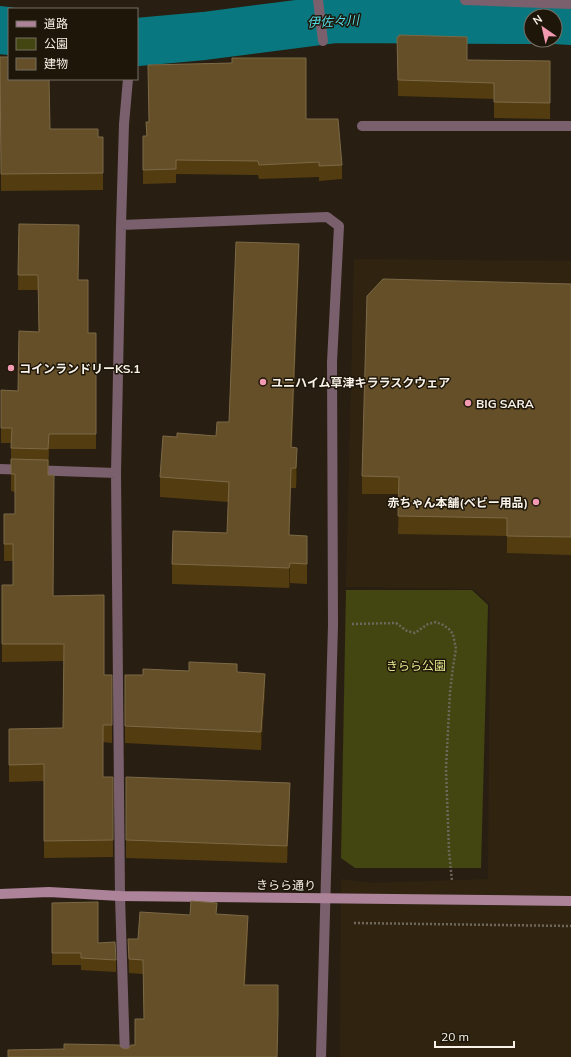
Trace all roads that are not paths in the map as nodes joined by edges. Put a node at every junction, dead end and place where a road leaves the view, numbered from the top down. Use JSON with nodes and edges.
{"nodes":[{"id":1,"x":318,"y":0,"type":"edge"},
{"id":2,"x":465,"y":0,"type":"edge"},
{"id":3,"x":568,"y":3,"type":"edge"},
{"id":4,"x":323,"y":41,"type":"dead end"},
{"id":5,"x":128,"y":80,"type":"edge"},
{"id":6,"x":362,"y":126,"type":"dead end"},
{"id":7,"x":571,"y":126,"type":"edge"},
{"id":8,"x":120,"y":226,"type":"junction"},
{"id":9,"x":0,"y":469,"type":"edge"},
{"id":10,"x":116,"y":473,"type":"junction"},
{"id":11,"x":0,"y":894,"type":"edge"},
{"id":12,"x":120,"y":896,"type":"junction"},
{"id":13,"x":326,"y":898,"type":"junction"},
{"id":14,"x":571,"y":901,"type":"edge"},
{"id":15,"x":125,"y":1057,"type":"edge"},
{"id":16,"x":321,"y":1057,"type":"edge"}],
"edges":[{"from":1,"to":4,"type":"street"},
{"from":2,"to":3,"type":"street"},
{"from":5,"to":8,"type":"street"},
{"from":6,"to":7,"type":"street"},
{"from":8,"to":10,"type":"street"},
{"from":8,"to":13,"type":"street"},
{"from":9,"to":10,"type":"street"},
{"from":10,"to":12,"type":"street"},
{"from":11,"to":12,"type":"street","name":"きらら通り"},
{"from":12,"to":13,"type":"street","name":"きらら通り"},
{"from":12,"to":15,"type":"street"},
{"from":13,"to":14,"type":"street","name":"きらら通り"},
{"from":13,"to":16,"type":"street"}]}
